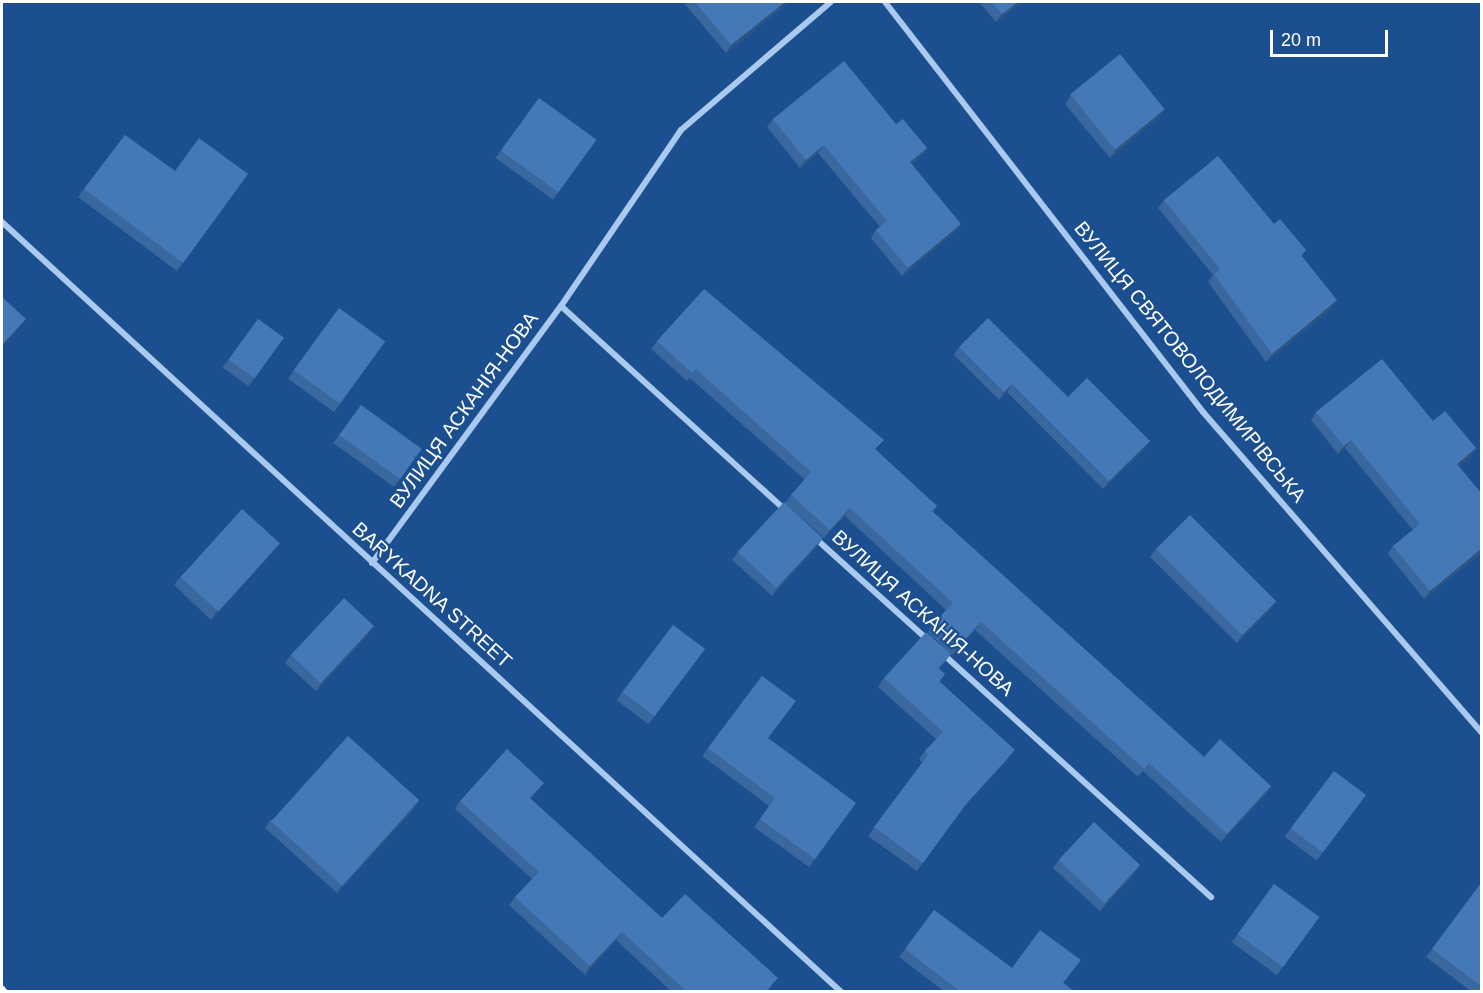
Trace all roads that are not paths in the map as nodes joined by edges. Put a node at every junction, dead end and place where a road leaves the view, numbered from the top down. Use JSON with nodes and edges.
{"nodes":[{"id":1,"x":831,"y":2,"type":"edge"},
{"id":2,"x":885,"y":2,"type":"edge"},
{"id":3,"x":2,"y":222,"type":"edge"},
{"id":4,"x":561,"y":306,"type":"junction"},
{"id":5,"x":789,"y":514,"type":"edge"},
{"id":6,"x":807,"y":530,"type":"edge"},
{"id":7,"x":372,"y":563,"type":"junction"},
{"id":8,"x":1482,"y":733,"type":"edge"},
{"id":9,"x":1211,"y":897,"type":"dead end"},
{"id":10,"x":842,"y":992,"type":"edge"}],
"edges":[{"from":1,"to":4,"type":"street","name":"ВУЛИЦЯ АСКАНІЯ-НОВА"},
{"from":2,"to":8,"type":"street","name":"ВУЛИЦЯ СВЯТОВОЛОДИМИРІВСЬКА"},
{"from":3,"to":7,"type":"street","name":"BARYKADNA STREET"},
{"from":4,"to":5,"type":"street","name":"ВУЛИЦЯ АСКАНІЯ-НОВА"},
{"from":4,"to":7,"type":"street","name":"ВУЛИЦЯ АСКАНІЯ-НОВА"},
{"from":6,"to":9,"type":"street","name":"ВУЛИЦЯ АСКАНІЯ-НОВА"},
{"from":7,"to":10,"type":"street","name":"BARYKADNA STREET"}]}
